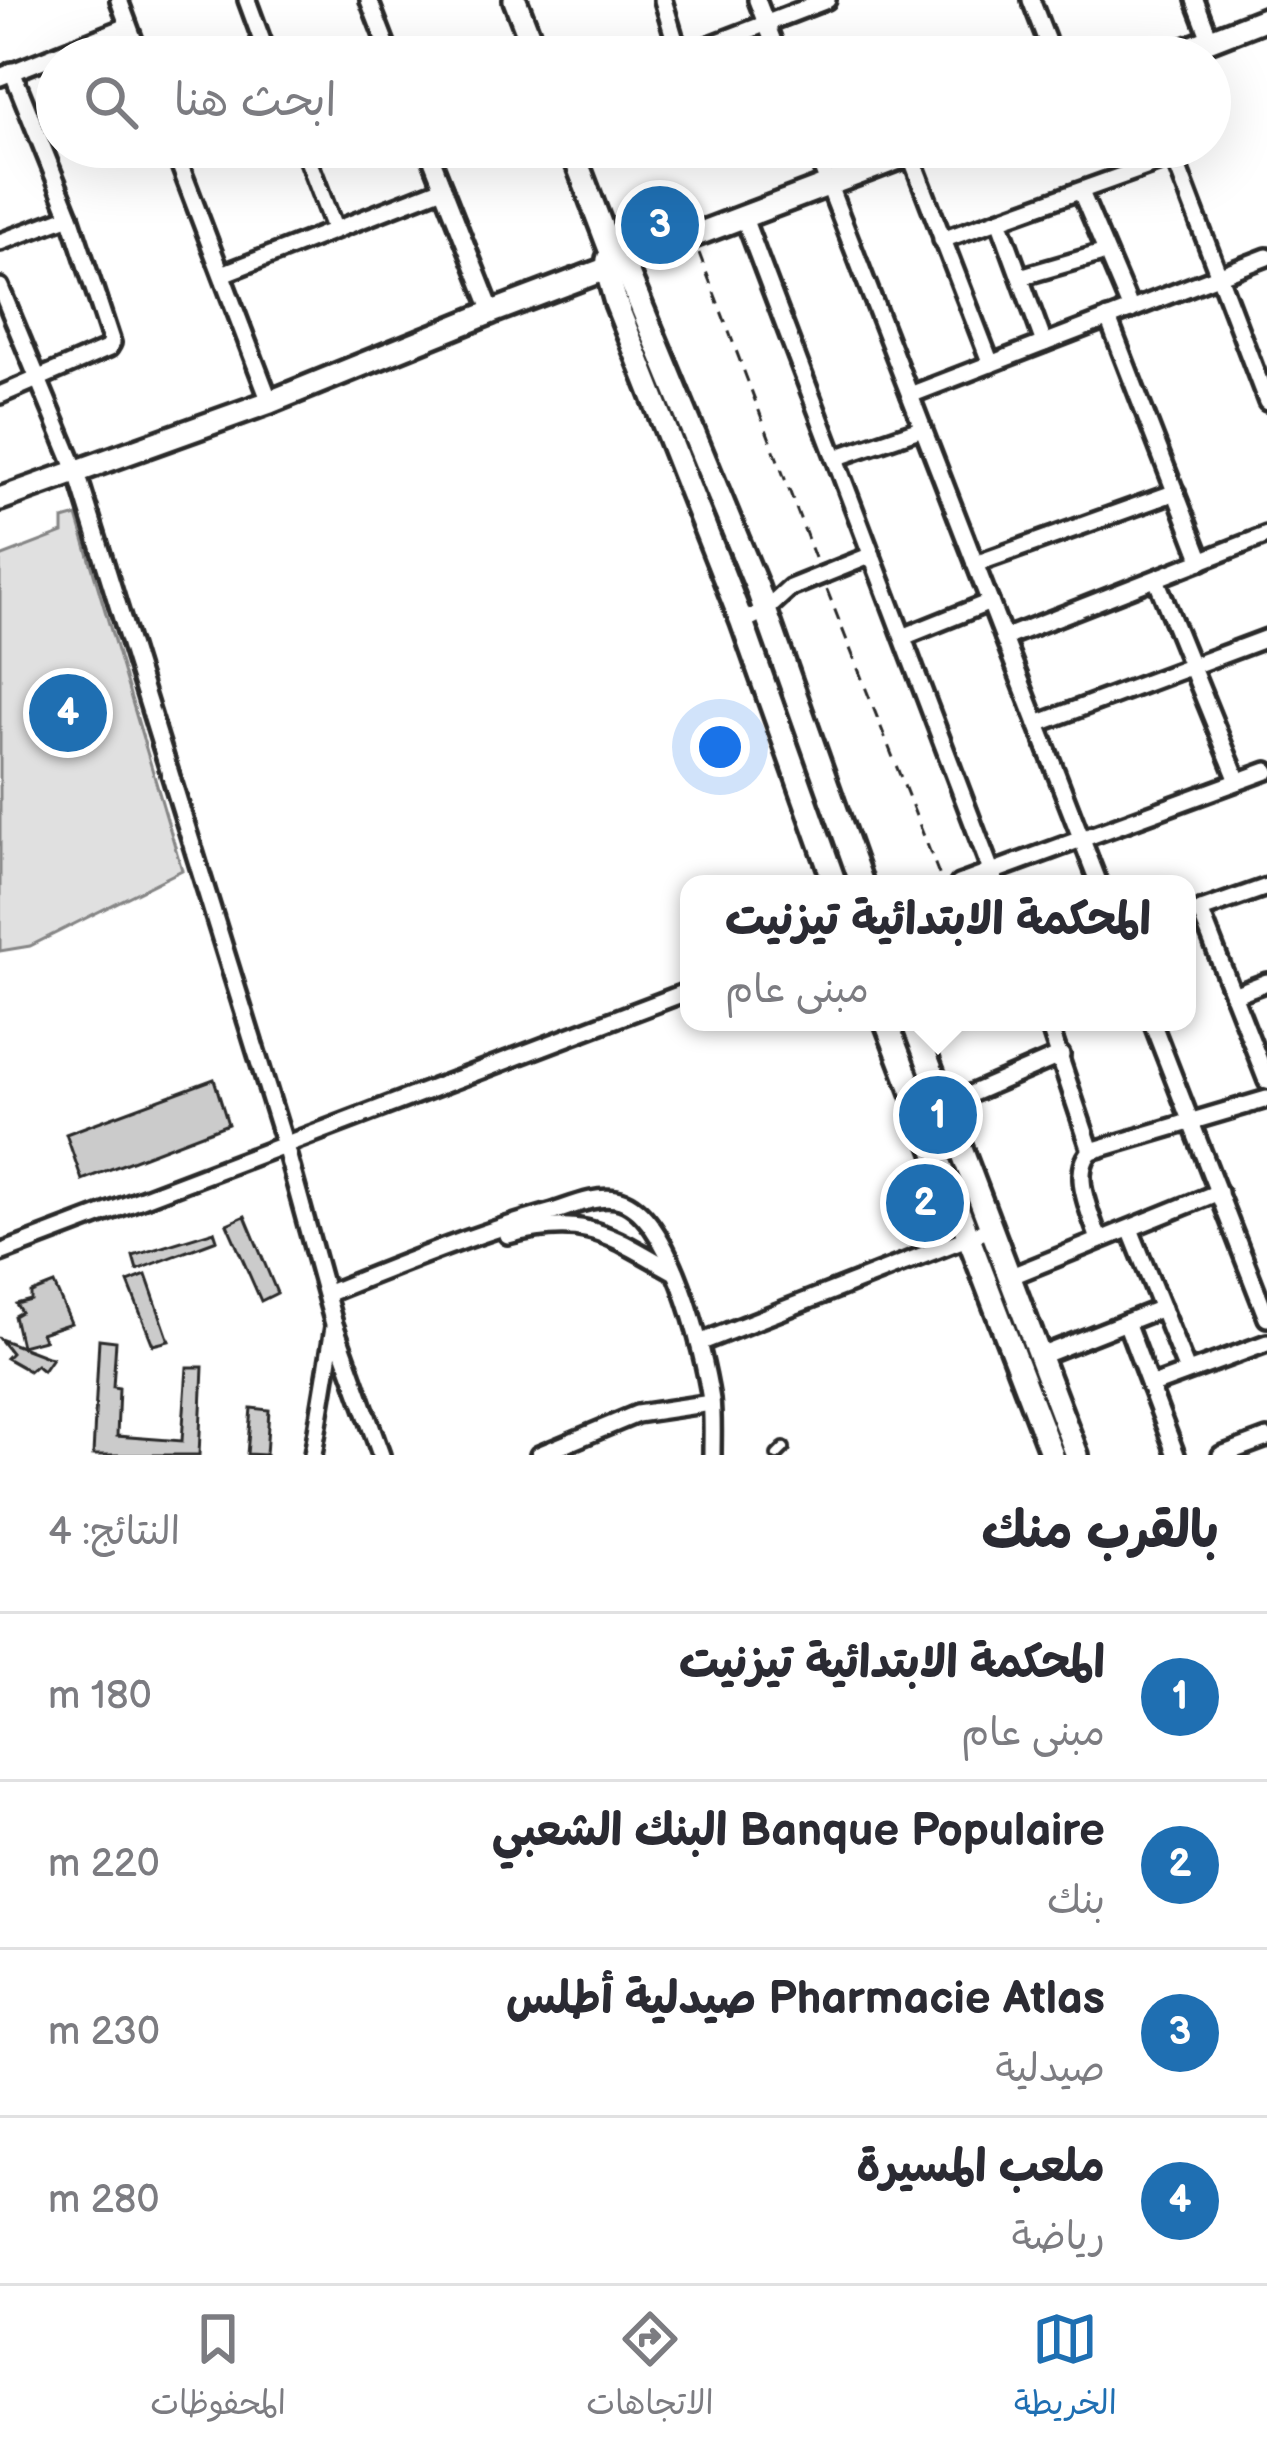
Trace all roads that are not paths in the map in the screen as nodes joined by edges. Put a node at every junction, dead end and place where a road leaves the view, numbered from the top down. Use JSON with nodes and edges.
{"nodes":[{"id":1,"x":119,"y":0,"type":"edge"},
{"id":2,"x":247,"y":0,"type":"edge"},
{"id":3,"x":369,"y":0,"type":"edge"},
{"id":4,"x":515,"y":0,"type":"edge"},
{"id":5,"x":662,"y":0,"type":"edge"},
{"id":6,"x":758,"y":0,"type":"edge"},
{"id":7,"x":827,"y":0,"type":"edge"},
{"id":8,"x":1031,"y":0,"type":"edge"},
{"id":9,"x":1195,"y":0,"type":"edge"},
{"id":10,"x":1267,"y":18,"type":"edge"},
{"id":11,"x":766,"y":22,"type":"junction"},
{"id":12,"x":128,"y":26,"type":"junction"},
{"id":13,"x":103,"y":36,"type":"edge"},
{"id":14,"x":132,"y":36,"type":"edge"},
{"id":15,"x":260,"y":36,"type":"edge"},
{"id":16,"x":384,"y":36,"type":"edge"},
{"id":17,"x":529,"y":36,"type":"edge"},
{"id":18,"x":673,"y":36,"type":"edge"},
{"id":19,"x":732,"y":36,"type":"edge"},
{"id":20,"x":771,"y":36,"type":"edge"},
{"id":21,"x":1045,"y":36,"type":"edge"},
{"id":22,"x":1209,"y":36,"type":"edge"},
{"id":23,"x":1218,"y":36,"type":"edge"},
{"id":24,"x":36,"y":62,"type":"edge"},
{"id":25,"x":6,"y":74,"type":"edge"},
{"id":26,"x":36,"y":141,"type":"edge"},
{"id":27,"x":48,"y":168,"type":"edge"},
{"id":28,"x":181,"y":168,"type":"edge"},
{"id":29,"x":311,"y":168,"type":"edge"},
{"id":30,"x":435,"y":168,"type":"edge"},
{"id":31,"x":579,"y":168,"type":"edge"},
{"id":32,"x":822,"y":168,"type":"edge"},
{"id":33,"x":873,"y":168,"type":"edge"},
{"id":34,"x":924,"y":168,"type":"edge"},
{"id":35,"x":1136,"y":168,"type":"edge"},
{"id":36,"x":1178,"y":168,"type":"edge"},
{"id":37,"x":829,"y":185,"type":"junction"},
{"id":38,"x":443,"y":188,"type":"junction"},
{"id":39,"x":1081,"y":192,"type":"junction"},
{"id":40,"x":70,"y":216,"type":"junction"},
{"id":41,"x":744,"y":218,"type":"junction"},
{"id":42,"x":999,"y":220,"type":"junction"},
{"id":43,"x":334,"y":228,"type":"junction"},
{"id":44,"x":942,"y":240,"type":"junction"},
{"id":45,"x":0,"y":242,"type":"edge"},
{"id":46,"x":1106,"y":252,"type":"junction"},
{"id":47,"x":1267,"y":256,"type":"edge"},
{"id":48,"x":613,"y":261,"type":"junction"},
{"id":49,"x":222,"y":274,"type":"junction"},
{"id":50,"x":1219,"y":275,"type":"junction"},
{"id":51,"x":1020,"y":277,"type":"junction"},
{"id":52,"x":0,"y":287,"type":"edge"},
{"id":53,"x":1131,"y":310,"type":"junction"},
{"id":54,"x":492,"y":312,"type":"junction"},
{"id":55,"x":1108,"y":318,"type":"junction"},
{"id":56,"x":1044,"y":343,"type":"junction"},
{"id":57,"x":991,"y":364,"type":"junction"},
{"id":58,"x":38,"y":380,"type":"junction"},
{"id":59,"x":0,"y":394,"type":"edge"},
{"id":60,"x":910,"y":395,"type":"junction"},
{"id":61,"x":270,"y":402,"type":"junction"},
{"id":62,"x":1267,"y":402,"type":"edge"},
{"id":63,"x":923,"y":428,"type":"junction"},
{"id":64,"x":835,"y":458,"type":"junction"},
{"id":65,"x":76,"y":472,"type":"junction"},
{"id":66,"x":1176,"y":492,"type":"junction"},
{"id":67,"x":0,"y":499,"type":"edge"},
{"id":68,"x":1267,"y":536,"type":"edge"},
{"id":69,"x":872,"y":555,"type":"junction"},
{"id":70,"x":1202,"y":561,"type":"junction"},
{"id":71,"x":975,"y":564,"type":"junction"},
{"id":72,"x":1156,"y":578,"type":"junction"},
{"id":73,"x":758,"y":587,"type":"junction"},
{"id":74,"x":790,"y":588,"type":"junction"},
{"id":75,"x":732,"y":598,"type":"junction"},
{"id":76,"x":990,"y":602,"type":"junction"},
{"id":77,"x":766,"y":610,"type":"junction"},
{"id":78,"x":742,"y":622,"type":"junction"},
{"id":79,"x":903,"y":637,"type":"junction"},
{"id":80,"x":1004,"y":638,"type":"junction"},
{"id":81,"x":1267,"y":638,"type":"edge"},
{"id":82,"x":1192,"y":667,"type":"junction"},
{"id":83,"x":1037,"y":724,"type":"junction"},
{"id":84,"x":1267,"y":771,"type":"edge"},
{"id":85,"x":1238,"y":781,"type":"junction"},
{"id":86,"x":1081,"y":838,"type":"junction"},
{"id":87,"x":832,"y":875,"type":"edge"},
{"id":88,"x":859,"y":875,"type":"edge"},
{"id":89,"x":992,"y":875,"type":"edge"},
{"id":90,"x":998,"y":875,"type":"edge"},
{"id":91,"x":1095,"y":875,"type":"edge"},
{"id":92,"x":1267,"y":887,"type":"edge"},
{"id":93,"x":1196,"y":912,"type":"edge"},
{"id":94,"x":1196,"y":919,"type":"edge"},
{"id":95,"x":1267,"y":982,"type":"edge"},
{"id":96,"x":680,"y":995,"type":"edge"},
{"id":97,"x":1233,"y":995,"type":"junction"},
{"id":98,"x":889,"y":1031,"type":"edge"},
{"id":99,"x":918,"y":1031,"type":"edge"},
{"id":100,"x":1052,"y":1031,"type":"edge"},
{"id":101,"x":1156,"y":1031,"type":"edge"},
{"id":102,"x":1061,"y":1055,"type":"junction"},
{"id":103,"x":1264,"y":1063,"type":"edge"},
{"id":104,"x":1267,"y":1081,"type":"edge"},
{"id":105,"x":1267,"y":1100,"type":"edge"},
{"id":106,"x":945,"y":1106,"type":"junction"},
{"id":107,"x":1192,"y":1123,"type":"junction"},
{"id":108,"x":284,"y":1142,"type":"junction"},
{"id":109,"x":1091,"y":1151,"type":"junction"},
{"id":110,"x":1219,"y":1192,"type":"junction"},
{"id":111,"x":565,"y":1216,"type":"junction"},
{"id":112,"x":990,"y":1229,"type":"junction"},
{"id":113,"x":1130,"y":1229,"type":"junction"},
{"id":114,"x":969,"y":1238,"type":"junction"},
{"id":115,"x":1099,"y":1240,"type":"junction"},
{"id":116,"x":0,"y":1252,"type":"edge"},
{"id":117,"x":674,"y":1271,"type":"junction"},
{"id":118,"x":1009,"y":1277,"type":"junction"},
{"id":119,"x":328,"y":1293,"type":"junction"},
{"id":120,"x":1162,"y":1309,"type":"junction"},
{"id":121,"x":1267,"y":1318,"type":"edge"},
{"id":122,"x":1126,"y":1322,"type":"junction"},
{"id":123,"x":334,"y":1324,"type":"junction"},
{"id":124,"x":699,"y":1342,"type":"junction"},
{"id":125,"x":1267,"y":1342,"type":"edge"},
{"id":126,"x":1040,"y":1356,"type":"junction"},
{"id":127,"x":1187,"y":1371,"type":"junction"},
{"id":128,"x":1150,"y":1386,"type":"junction"},
{"id":129,"x":711,"y":1403,"type":"junction"},
{"id":130,"x":1267,"y":1438,"type":"edge"},
{"id":131,"x":313,"y":1455,"type":"edge"},
{"id":132,"x":381,"y":1455,"type":"edge"},
{"id":133,"x":539,"y":1455,"type":"edge"},
{"id":134,"x":712,"y":1455,"type":"edge"},
{"id":135,"x":1052,"y":1455,"type":"edge"},
{"id":136,"x":1077,"y":1455,"type":"edge"},
{"id":137,"x":1176,"y":1455,"type":"edge"},
{"id":138,"x":1221,"y":1455,"type":"edge"}],
"edges":[{"from":1,"to":12,"type":"street"},
{"from":2,"to":15,"type":"street"},
{"from":3,"to":16,"type":"street"},
{"from":4,"to":17,"type":"main road"},
{"from":5,"to":18,"type":"street"},
{"from":6,"to":11,"type":"street"},
{"from":7,"to":11,"type":"street"},
{"from":8,"to":21,"type":"street"},
{"from":9,"to":22,"type":"street"},
{"from":10,"to":23,"type":"main road"},
{"from":11,"to":19,"type":"street"},
{"from":11,"to":20,"type":"street"},
{"from":12,"to":13,"type":"street"},
{"from":12,"to":14,"type":"street"},
{"from":24,"to":25,"type":"street"},
{"from":25,"to":26,"type":"street"},
{"from":27,"to":40,"type":"street"},
{"from":28,"to":49,"type":"street"},
{"from":29,"to":43,"type":"street"},
{"from":30,"to":38,"type":"street"},
{"from":31,"to":48,"type":"main road"},
{"from":32,"to":37,"type":"street"},
{"from":33,"to":37,"type":"main road"},
{"from":34,"to":44,"type":"street"},
{"from":35,"to":39,"type":"street"},
{"from":36,"to":50,"type":"street"},
{"from":37,"to":41,"type":"main road"},
{"from":37,"to":60,"type":"street"},
{"from":38,"to":43,"type":"street"},
{"from":38,"to":54,"type":"street"},
{"from":39,"to":42,"type":"street"},
{"from":39,"to":46,"type":"street"},
{"from":40,"to":45,"type":"street"},
{"from":40,"to":58,"type":"street"},
{"from":41,"to":48,"type":"main road"},
{"from":41,"to":64,"type":"street"},
{"from":42,"to":44,"type":"street"},
{"from":42,"to":51,"type":"street"},
{"from":43,"to":49,"type":"street"},
{"from":44,"to":57,"type":"street"},
{"from":46,"to":51,"type":"street"},
{"from":46,"to":53,"type":"street"},
{"from":47,"to":50,"type":"street"},
{"from":48,"to":54,"type":"main road"},
{"from":48,"to":73,"type":"main road"},
{"from":48,"to":75,"type":"main road"},
{"from":49,"to":61,"type":"street"},
{"from":50,"to":53,"type":"street"},
{"from":50,"to":62,"type":"street"},
{"from":51,"to":56,"type":"street"},
{"from":52,"to":58,"type":"street"},
{"from":53,"to":55,"type":"street"},
{"from":54,"to":61,"type":"main road"},
{"from":55,"to":56,"type":"street"},
{"from":55,"to":66,"type":"street"},
{"from":56,"to":57,"type":"street"},
{"from":57,"to":60,"type":"street"},
{"from":58,"to":59,"type":"street"},
{"from":58,"to":65,"type":"street"},
{"from":60,"to":63,"type":"street"},
{"from":61,"to":65,"type":"main road"},
{"from":63,"to":64,"type":"street"},
{"from":63,"to":71,"type":"street"},
{"from":64,"to":69,"type":"street"},
{"from":65,"to":67,"type":"main road"},
{"from":65,"to":108,"type":"street"},
{"from":66,"to":70,"type":"street"},
{"from":66,"to":71,"type":"street"},
{"from":68,"to":70,"type":"street"},
{"from":69,"to":74,"type":"street"},
{"from":69,"to":79,"type":"street"},
{"from":70,"to":72,"type":"street"},
{"from":71,"to":76,"type":"street"},
{"from":72,"to":80,"type":"street"},
{"from":72,"to":82,"type":"street"},
{"from":73,"to":74,"type":"street"},
{"from":73,"to":75,"type":"street"},
{"from":73,"to":77,"type":"main road"},
{"from":74,"to":77,"type":"street"},
{"from":75,"to":78,"type":"main road"},
{"from":76,"to":79,"type":"street"},
{"from":76,"to":80,"type":"street"},
{"from":77,"to":78,"type":"street"},
{"from":77,"to":88,"type":"main road"},
{"from":78,"to":87,"type":"main road"},
{"from":79,"to":89,"type":"street"},
{"from":80,"to":83,"type":"street"},
{"from":81,"to":82,"type":"street"},
{"from":82,"to":83,"type":"street"},
{"from":82,"to":85,"type":"street"},
{"from":83,"to":86,"type":"street"},
{"from":84,"to":85,"type":"street"},
{"from":85,"to":86,"type":"street"},
{"from":86,"to":90,"type":"street"},
{"from":86,"to":91,"type":"street"},
{"from":92,"to":93,"type":"street"},
{"from":94,"to":97,"type":"street"},
{"from":95,"to":97,"type":"street"},
{"from":96,"to":108,"type":"street"},
{"from":97,"to":103,"type":"street"},
{"from":98,"to":114,"type":"main road"},
{"from":99,"to":106,"type":"main road"},
{"from":100,"to":102,"type":"street"},
{"from":101,"to":107,"type":"street"},
{"from":102,"to":106,"type":"street"},
{"from":102,"to":109,"type":"street"},
{"from":103,"to":104,"type":"street"},
{"from":105,"to":107,"type":"street"},
{"from":106,"to":112,"type":"main road"},
{"from":107,"to":109,"type":"street"},
{"from":107,"to":110,"type":"street"},
{"from":108,"to":116,"type":"street"},
{"from":108,"to":119,"type":"street"},
{"from":109,"to":115,"type":"street"},
{"from":110,"to":113,"type":"street"},
{"from":110,"to":121,"type":"street"},
{"from":111,"to":117,"type":"street"},
{"from":111,"to":117,"type":"street"},
{"from":111,"to":119,"type":"street"},
{"from":112,"to":114,"type":"street"},
{"from":112,"to":118,"type":"main road"},
{"from":113,"to":115,"type":"street"},
{"from":113,"to":120,"type":"street"},
{"from":114,"to":124,"type":"street"},
{"from":114,"to":135,"type":"main road"},
{"from":115,"to":118,"type":"street"},
{"from":117,"to":124,"type":"street"},
{"from":118,"to":126,"type":"main road"},
{"from":119,"to":123,"type":"street"},
{"from":120,"to":122,"type":"street"},
{"from":120,"to":127,"type":"street"},
{"from":122,"to":126,"type":"street"},
{"from":122,"to":128,"type":"street"},
{"from":123,"to":131,"type":"street"},
{"from":123,"to":132,"type":"street"},
{"from":124,"to":129,"type":"street"},
{"from":125,"to":127,"type":"street"},
{"from":126,"to":136,"type":"main road"},
{"from":127,"to":128,"type":"street"},
{"from":128,"to":137,"type":"street"},
{"from":129,"to":133,"type":"street"},
{"from":129,"to":134,"type":"street"},
{"from":130,"to":138,"type":"street"}]}
